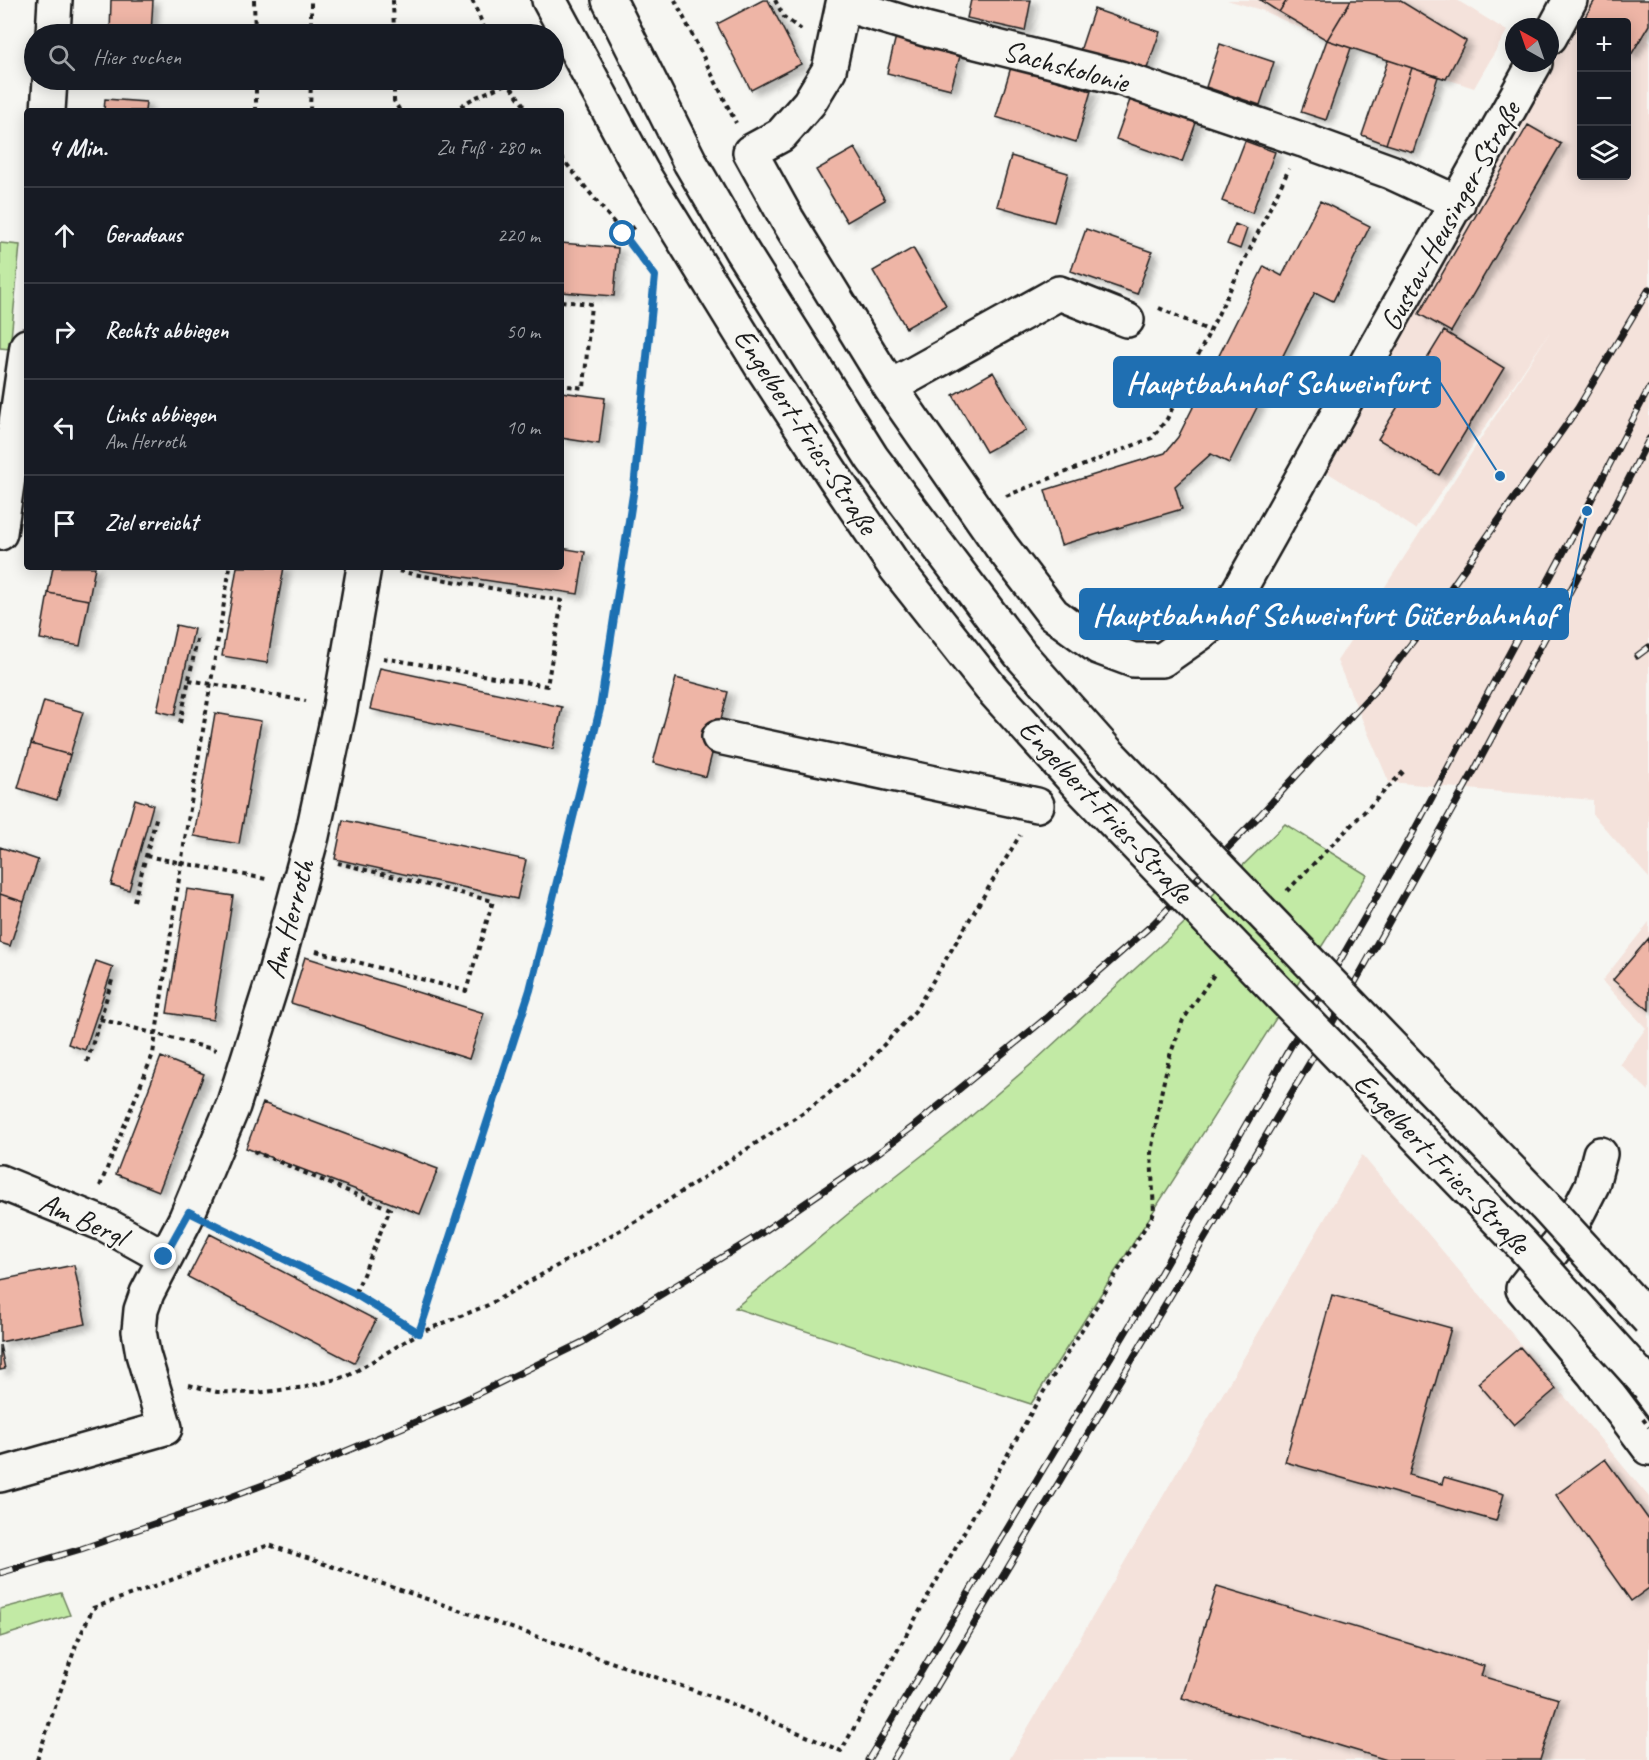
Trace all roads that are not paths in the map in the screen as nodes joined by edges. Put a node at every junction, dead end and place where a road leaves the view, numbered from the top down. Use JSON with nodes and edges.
{"nodes":[{"id":1,"x":55,"y":0,"type":"edge"},
{"id":2,"x":549,"y":0,"type":"edge"},
{"id":3,"x":609,"y":0,"type":"edge"},
{"id":4,"x":1570,"y":0,"type":"edge"},
{"id":5,"x":1559,"y":20,"type":"edge"},
{"id":6,"x":54,"y":24,"type":"edge"},
{"id":7,"x":562,"y":24,"type":"edge"},
{"id":8,"x":564,"y":28,"type":"edge"},
{"id":9,"x":1530,"y":72,"type":"edge"},
{"id":10,"x":49,"y":90,"type":"edge"},
{"id":11,"x":48,"y":108,"type":"edge"},
{"id":12,"x":1458,"y":203,"type":"junction"},
{"id":13,"x":1127,"y":320,"type":"road end"},
{"id":14,"x":24,"y":367,"type":"edge"},
{"id":15,"x":890,"y":387,"type":"junction"},
{"id":16,"x":0,"y":533,"type":"edge"},
{"id":17,"x":376,"y":570,"type":"edge"},
{"id":18,"x":719,"y":737,"type":"dead end"},
{"id":19,"x":1037,"y":805,"type":"road end"},
{"id":20,"x":1600,"y":1154,"type":"dead end"},
{"id":21,"x":0,"y":1182,"type":"edge"},
{"id":22,"x":164,"y":1257,"type":"junction"},
{"id":23,"x":1649,"y":1320,"type":"edge"},
{"id":24,"x":1649,"y":1386,"type":"edge"},
{"id":25,"x":1649,"y":1448,"type":"edge"},
{"id":26,"x":0,"y":1475,"type":"edge"}],
"edges":[{"from":1,"to":6,"type":"street"},
{"from":2,"to":7,"type":"street","name":"Engelbert-Fries-Straße","bridge":true},
{"from":3,"to":23,"type":"street","name":"Engelbert-Fries-Straße","bridge":true},
{"from":4,"to":5,"type":"street"},
{"from":8,"to":24,"type":"street","name":"Engelbert-Fries-Straße","bridge":true},
{"from":9,"to":12,"type":"street","name":"Gustav-Heusinger-Straße"},
{"from":10,"to":11,"type":"street"},
{"from":12,"to":15,"type":"street","name":"Gustav-Heusinger-Straße"},
{"from":12,"to":15,"type":"street","name":"Sachskolonie"},
{"from":13,"to":15,"type":"street"},
{"from":14,"to":16,"type":"street"},
{"from":17,"to":22,"type":"street","name":"Am Herroth"},
{"from":18,"to":19,"type":"street"},
{"from":20,"to":25,"type":"street"},
{"from":21,"to":22,"type":"street","name":"Am Bergl"},
{"from":22,"to":26,"type":"street","name":"Am Herroth"}]}
